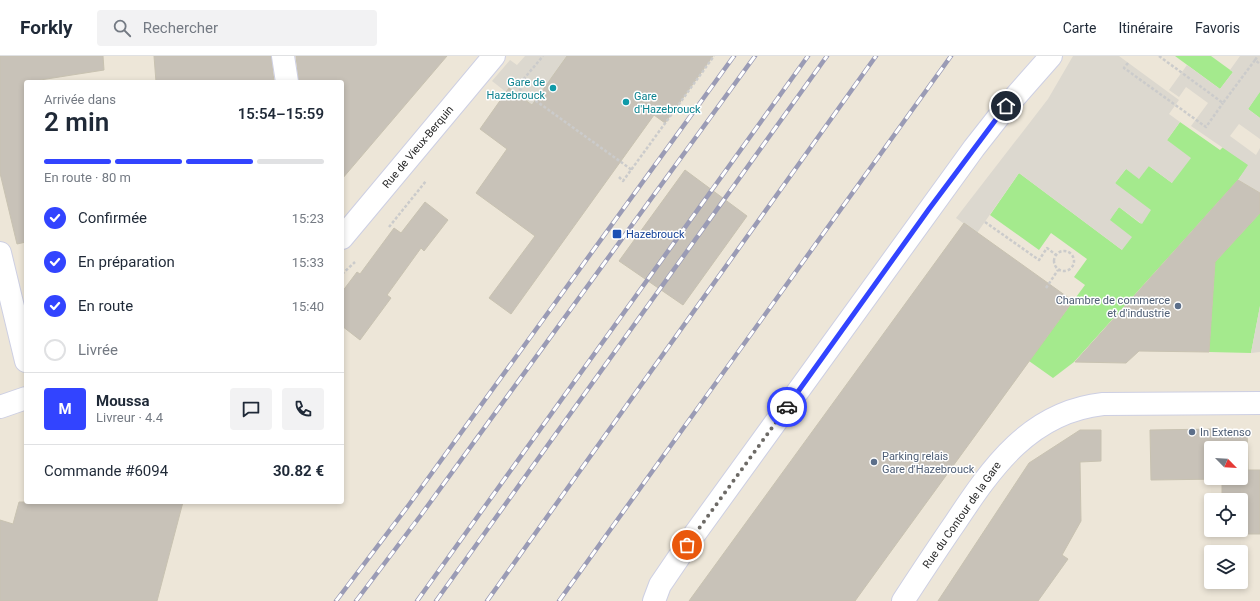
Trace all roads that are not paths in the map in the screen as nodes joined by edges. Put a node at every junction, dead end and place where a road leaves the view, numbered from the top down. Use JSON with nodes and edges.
{"nodes":[{"id":1,"x":283,"y":56,"type":"edge"},
{"id":2,"x":1051,"y":56,"type":"edge"},
{"id":3,"x":490,"y":60,"type":"edge"},
{"id":4,"x":287,"y":80,"type":"edge"},
{"id":5,"x":344,"y":232,"type":"edge"},
{"id":6,"x":0,"y":253,"type":"edge"},
{"id":7,"x":24,"y":353,"type":"edge"},
{"id":8,"x":24,"y":399,"type":"edge"},
{"id":9,"x":1260,"y":403,"type":"edge"},
{"id":10,"x":0,"y":407,"type":"edge"},
{"id":11,"x":654,"y":601,"type":"edge"},
{"id":12,"x":903,"y":601,"type":"edge"}],
"edges":[{"from":1,"to":4,"type":"street"},
{"from":2,"to":11,"type":"street"},
{"from":3,"to":5,"type":"street","name":"Rue de Vieux-Berquin"},
{"from":6,"to":7,"type":"street"},
{"from":8,"to":10,"type":"street"},
{"from":9,"to":12,"type":"street","name":"Rue du Contour de la Gare"}]}
